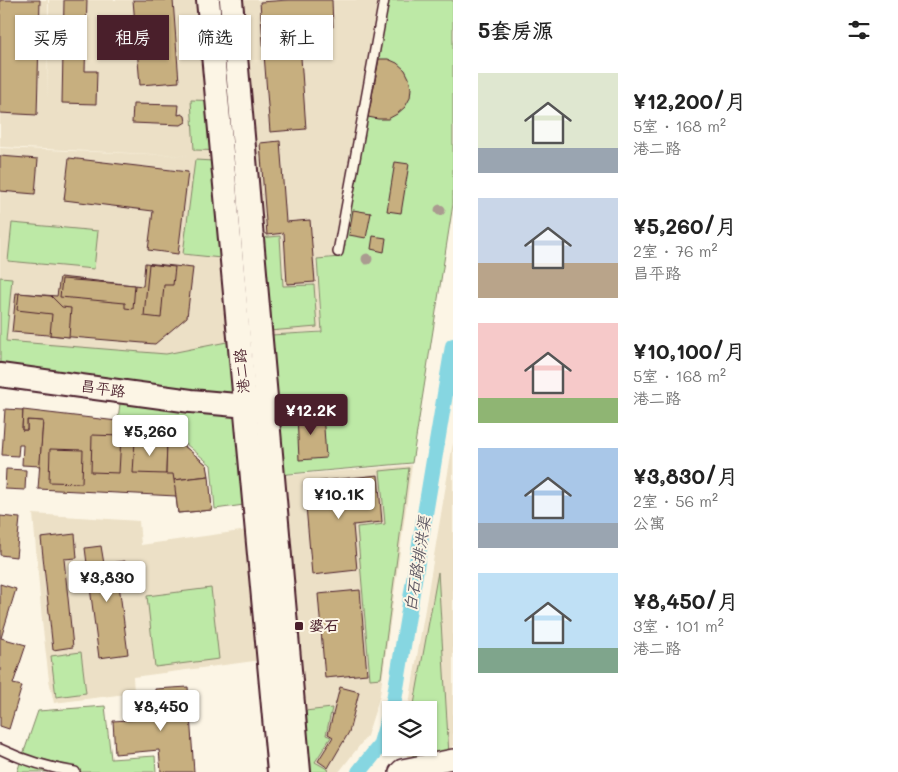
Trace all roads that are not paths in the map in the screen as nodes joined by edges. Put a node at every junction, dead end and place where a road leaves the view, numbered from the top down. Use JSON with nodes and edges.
{"nodes":[{"id":1,"x":208,"y":0,"type":"edge"},
{"id":2,"x":231,"y":0,"type":"edge"},
{"id":3,"x":384,"y":0,"type":"edge"},
{"id":4,"x":338,"y":252,"type":"dead end"},
{"id":5,"x":0,"y":375,"type":"edge"},
{"id":6,"x":255,"y":407,"type":"junction"},
{"id":7,"x":0,"y":749,"type":"edge"},
{"id":8,"x":453,"y":760,"type":"edge"},
{"id":9,"x":75,"y":772,"type":"edge"},
{"id":10,"x":279,"y":772,"type":"edge"},
{"id":11,"x":299,"y":772,"type":"edge"},
{"id":12,"x":399,"y":772,"type":"edge"}],
"edges":[{"from":1,"to":6,"type":"street","name":"港二路"},
{"from":2,"to":6,"type":"street","name":"港二路"},
{"from":3,"to":4,"type":"lane"},
{"from":5,"to":6,"type":"street","name":"昌平路"},
{"from":6,"to":10,"type":"street","name":"港二路"},
{"from":6,"to":11,"type":"street","name":"港二路"},
{"from":7,"to":9,"type":"lane"},
{"from":8,"to":12,"type":"street"}]}
